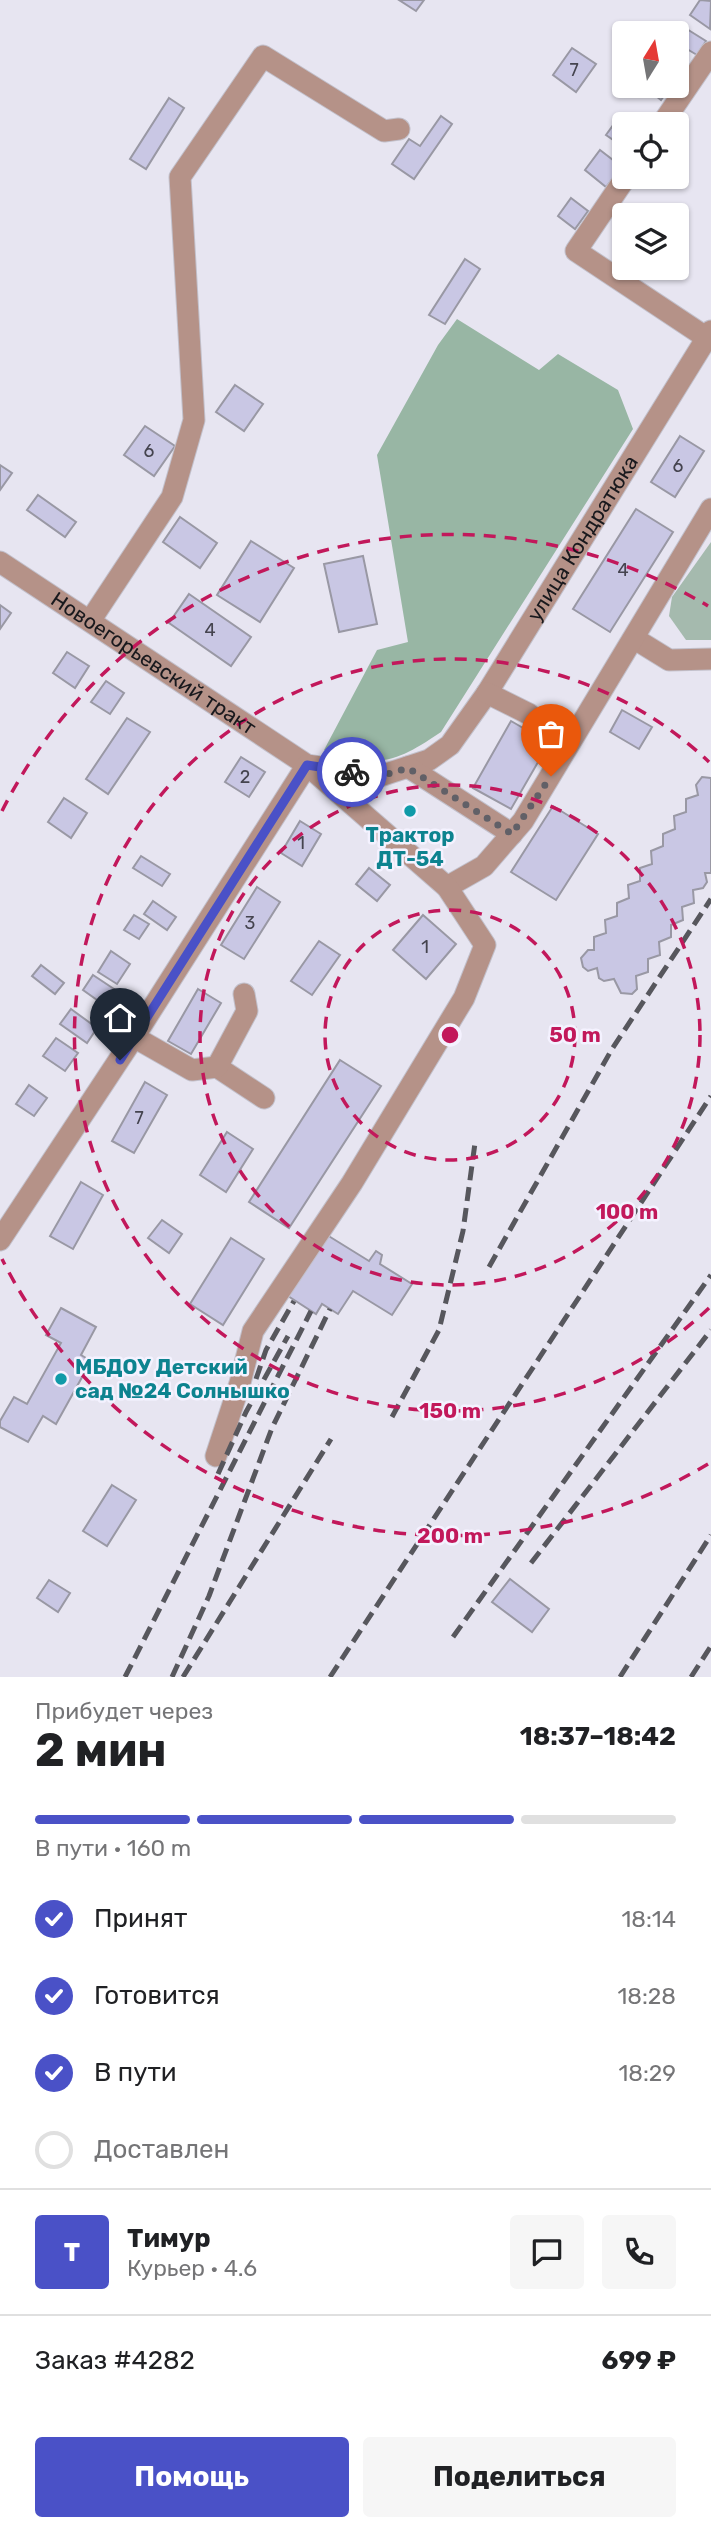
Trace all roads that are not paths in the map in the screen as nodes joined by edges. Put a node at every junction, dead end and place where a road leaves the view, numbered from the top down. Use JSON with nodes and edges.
{"nodes":[{"id":1,"x":711,"y":52,"type":"edge"},
{"id":2,"x":670,"y":112,"type":"edge"},
{"id":3,"x":399,"y":129,"type":"dead end"},
{"id":4,"x":618,"y":189,"type":"edge"},
{"id":5,"x":709,"y":334,"type":"edge"},
{"id":6,"x":711,"y":509,"type":"edge"},
{"id":7,"x":0,"y":562,"type":"edge"},
{"id":8,"x":90,"y":621,"type":"junction"},
{"id":9,"x":635,"y":639,"type":"junction"},
{"id":10,"x":711,"y":659,"type":"edge"},
{"id":11,"x":486,"y":692,"type":"junction"},
{"id":12,"x":529,"y":714,"type":"dead end"},
{"id":13,"x":450,"y":745,"type":"joint"},
{"id":14,"x":307,"y":765,"type":"junction"},
{"id":15,"x":408,"y":768,"type":"junction"},
{"id":16,"x":512,"y":834,"type":"junction"},
{"id":17,"x":446,"y":887,"type":"junction"},
{"id":18,"x":244,"y":994,"type":"dead end"},
{"id":19,"x":134,"y":1037,"type":"junction"},
{"id":20,"x":218,"y":1067,"type":"junction"},
{"id":21,"x":264,"y":1098,"type":"dead end"},
{"id":22,"x":0,"y":1240,"type":"edge"},
{"id":23,"x":216,"y":1456,"type":"dead end"}],
"edges":[{"from":1,"to":2,"type":"street"},
{"from":3,"to":8,"type":"street"},
{"from":4,"to":5,"type":"street"},
{"from":5,"to":11,"type":"street","name":"улица Кондратюка"},
{"from":6,"to":9,"type":"street"},
{"from":7,"to":8,"type":"street","name":"Новоегорьевский тракт"},
{"from":8,"to":14,"type":"street","name":"Новоегорьевский тракт"},
{"from":9,"to":10,"type":"street"},
{"from":9,"to":16,"type":"street"},
{"from":11,"to":12,"type":"street"},
{"from":11,"to":13,"type":"street","name":"улица Кондратюка"},
{"from":13,"to":15,"type":"street","name":"Новоегорьевский тракт"},
{"from":14,"to":15,"type":"street","name":"Новоегорьевский тракт"},
{"from":14,"to":17,"type":"street","name":"Новоегорьевский тракт"},
{"from":14,"to":19,"type":"street"},
{"from":15,"to":16,"type":"street"},
{"from":16,"to":17,"type":"street"},
{"from":17,"to":23,"type":"street","name":"Новоегорьевский тракт"},
{"from":18,"to":20,"type":"street"},
{"from":19,"to":20,"type":"street"},
{"from":19,"to":22,"type":"street"},
{"from":20,"to":21,"type":"street"}]}
